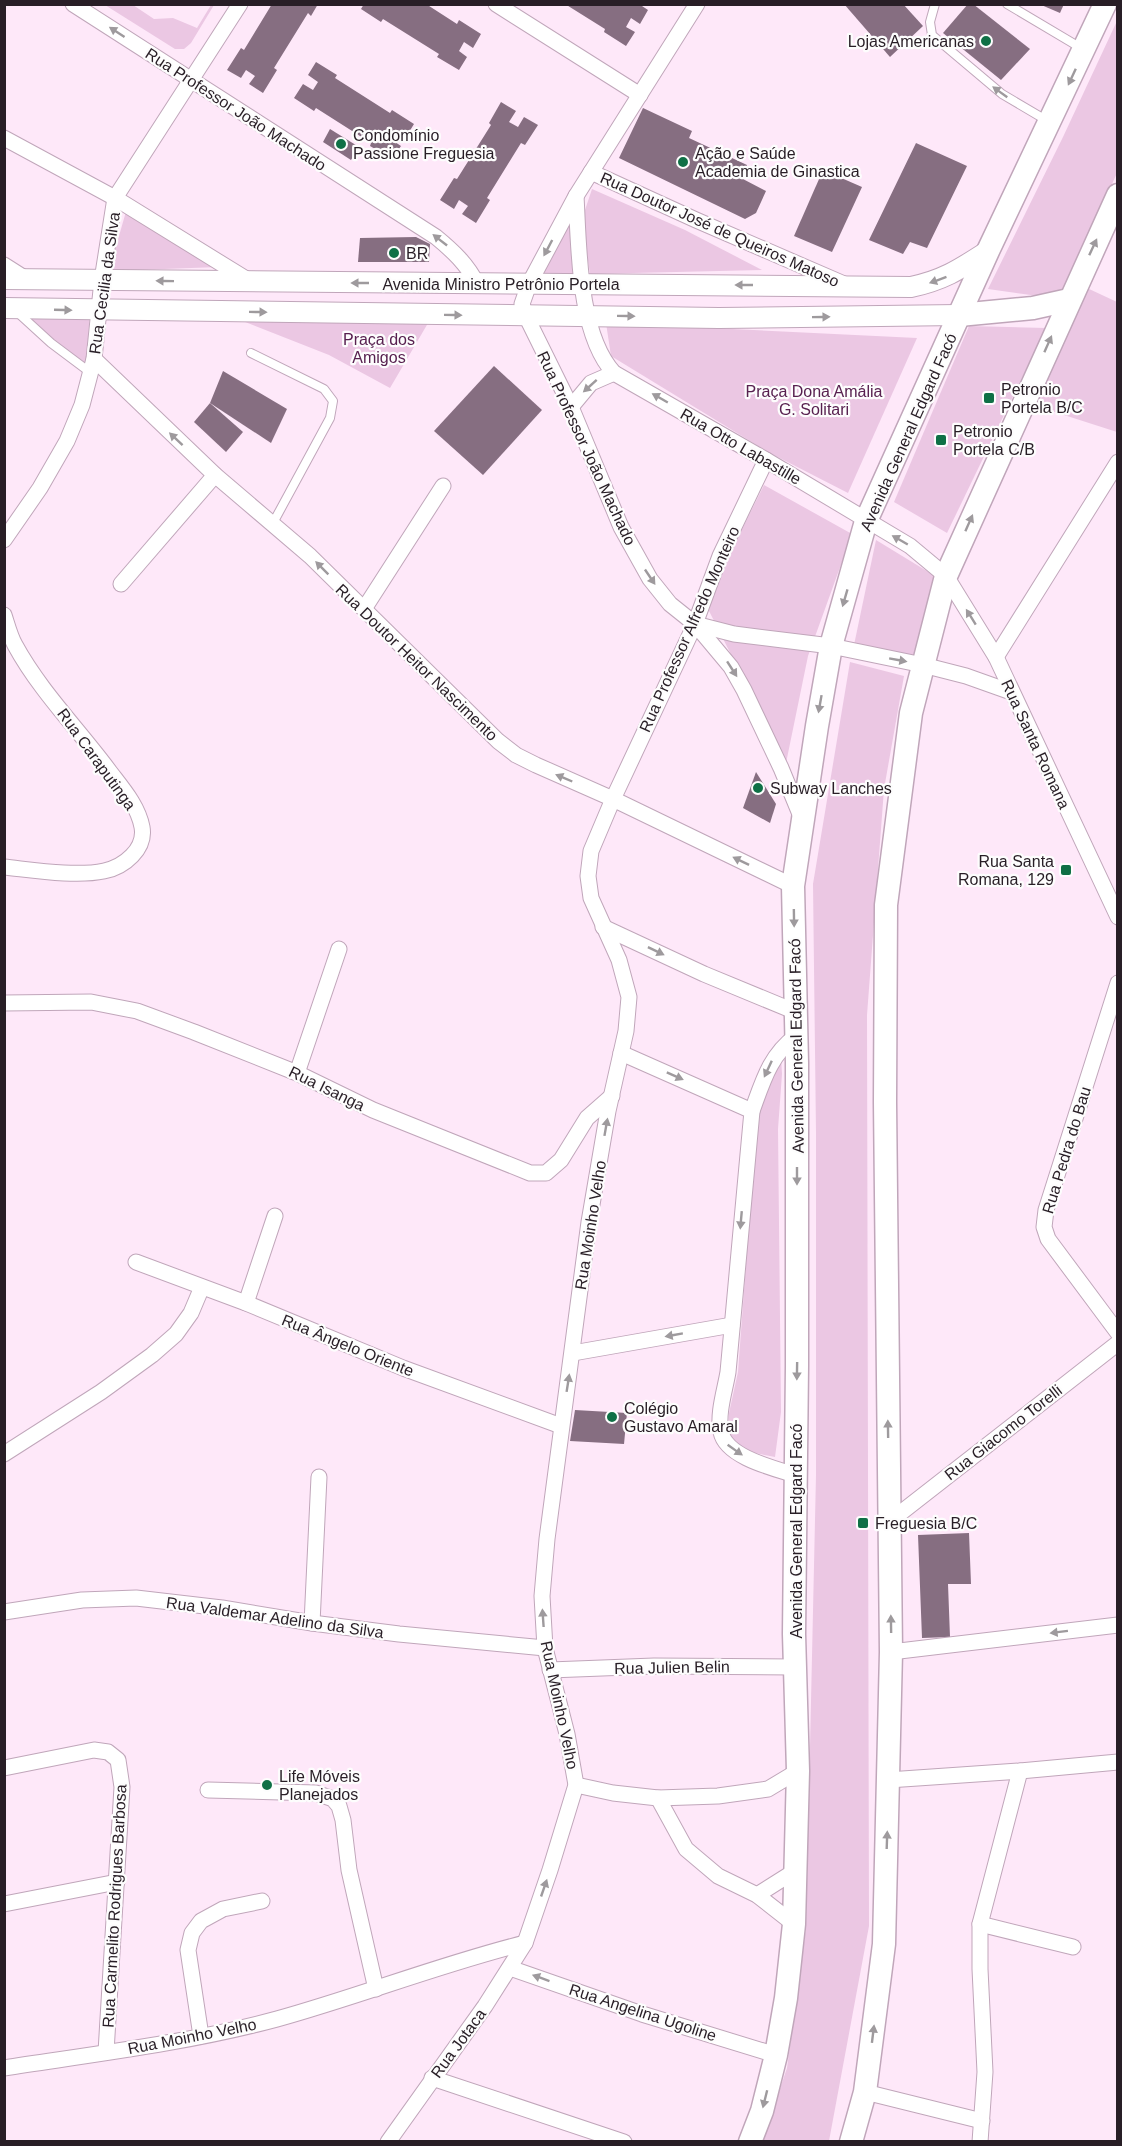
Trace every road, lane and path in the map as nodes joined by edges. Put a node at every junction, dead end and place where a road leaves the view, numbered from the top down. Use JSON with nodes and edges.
{"nodes":[{"id":1,"x":73,"y":4,"type":"edge"},
{"id":2,"x":240,"y":4,"type":"edge"},
{"id":3,"x":496,"y":4,"type":"edge"},
{"id":4,"x":697,"y":4,"type":"edge"},
{"id":5,"x":935,"y":4,"type":"edge"},
{"id":6,"x":1008,"y":4,"type":"edge"},
{"id":7,"x":1105,"y":4,"type":"edge"},
{"id":8,"x":1084,"y":50,"type":"junction"},
{"id":9,"x":192,"y":81,"type":"junction"},
{"id":10,"x":640,"y":95,"type":"junction"},
{"id":11,"x":1050,"y":122,"type":"junction"},
{"id":12,"x":4,"y":138,"type":"edge"},
{"id":13,"x":591,"y":172,"type":"junction"},
{"id":14,"x":1118,"y":195,"type":"edge"},
{"id":15,"x":576,"y":196,"type":"junction"},
{"id":16,"x":115,"y":198,"type":"junction"},
{"id":17,"x":988,"y":251,"type":"junction"},
{"id":18,"x":4,"y":265,"type":"edge"},
{"id":19,"x":4,"y":279,"type":"edge"},
{"id":20,"x":26,"y":279,"type":"junction"},
{"id":21,"x":102,"y":280,"type":"junction"},
{"id":22,"x":251,"y":282,"type":"junction"},
{"id":23,"x":477,"y":284,"type":"junction"},
{"id":24,"x":529,"y":284,"type":"junction"},
{"id":25,"x":581,"y":284,"type":"junction"},
{"id":26,"x":850,"y":286,"type":"junction"},
{"id":27,"x":1069,"y":300,"type":"junction"},
{"id":28,"x":9,"y":308,"type":"edge"},
{"id":29,"x":99,"y":310,"type":"junction"},
{"id":30,"x":589,"y":315,"type":"junction"},
{"id":31,"x":959,"y":315,"type":"junction"},
{"id":32,"x":526,"y":316,"type":"junction"},
{"id":33,"x":251,"y":353,"type":"dead end"},
{"id":34,"x":92,"y":366,"type":"junction"},
{"id":35,"x":615,"y":373,"type":"junction"},
{"id":36,"x":571,"y":407,"type":"junction"},
{"id":37,"x":766,"y":460,"type":"junction"},
{"id":38,"x":1118,"y":462,"type":"edge"},
{"id":39,"x":215,"y":475,"type":"junction"},
{"id":40,"x":442,"y":486,"type":"dead end"},
{"id":41,"x":866,"y":521,"type":"junction"},
{"id":42,"x":273,"y":523,"type":"junction"},
{"id":43,"x":4,"y":540,"type":"edge"},
{"id":44,"x":946,"y":576,"type":"junction"},
{"id":45,"x":121,"y":584,"type":"dead end"},
{"id":46,"x":364,"y":609,"type":"junction"},
{"id":47,"x":4,"y":615,"type":"edge"},
{"id":48,"x":694,"y":624,"type":"junction"},
{"id":49,"x":831,"y":646,"type":"junction"},
{"id":50,"x":996,"y":657,"type":"junction"},
{"id":51,"x":923,"y":665,"type":"junction"},
{"id":52,"x":1011,"y":692,"type":"junction"},
{"id":53,"x":613,"y":799,"type":"junction"},
{"id":54,"x":802,"y":819,"type":"junction"},
{"id":55,"x":4,"y":867,"type":"edge"},
{"id":56,"x":793,"y":886,"type":"junction"},
{"id":57,"x":1118,"y":917,"type":"edge"},
{"id":58,"x":603,"y":927,"type":"junction"},
{"id":59,"x":339,"y":949,"type":"dead end"},
{"id":60,"x":1118,"y":983,"type":"edge"},
{"id":61,"x":4,"y":1003,"type":"edge"},
{"id":62,"x":796,"y":1012,"type":"junction"},
{"id":63,"x":796,"y":1036,"type":"junction"},
{"id":64,"x":621,"y":1053,"type":"junction"},
{"id":65,"x":297,"y":1073,"type":"junction"},
{"id":66,"x":612,"y":1096,"type":"junction"},
{"id":67,"x":753,"y":1111,"type":"junction"},
{"id":68,"x":275,"y":1216,"type":"dead end"},
{"id":69,"x":136,"y":1262,"type":"dead end"},
{"id":70,"x":202,"y":1287,"type":"junction"},
{"id":71,"x":246,"y":1303,"type":"junction"},
{"id":72,"x":732,"y":1325,"type":"junction"},
{"id":73,"x":1118,"y":1333,"type":"edge"},
{"id":74,"x":1118,"y":1342,"type":"edge"},
{"id":75,"x":573,"y":1353,"type":"junction"},
{"id":76,"x":561,"y":1426,"type":"junction"},
{"id":77,"x":4,"y":1454,"type":"edge"},
{"id":78,"x":795,"y":1475,"type":"junction"},
{"id":79,"x":320,"y":1477,"type":"dead end"},
{"id":80,"x":889,"y":1522,"type":"junction"},
{"id":81,"x":4,"y":1612,"type":"edge"},
{"id":82,"x":312,"y":1623,"type":"junction"},
{"id":83,"x":1118,"y":1625,"type":"edge"},
{"id":84,"x":545,"y":1648,"type":"junction"},
{"id":85,"x":891,"y":1652,"type":"junction"},
{"id":86,"x":795,"y":1667,"type":"junction"},
{"id":87,"x":550,"y":1670,"type":"junction"},
{"id":88,"x":1118,"y":1762,"type":"edge"},
{"id":89,"x":4,"y":1768,"type":"edge"},
{"id":90,"x":798,"y":1771,"type":"junction"},
{"id":91,"x":1020,"y":1771,"type":"junction"},
{"id":92,"x":888,"y":1780,"type":"junction"},
{"id":93,"x":576,"y":1785,"type":"junction"},
{"id":94,"x":208,"y":1790,"type":"dead end"},
{"id":95,"x":768,"y":1790,"type":"junction"},
{"id":96,"x":658,"y":1798,"type":"junction"},
{"id":97,"x":797,"y":1804,"type":"junction"},
{"id":98,"x":795,"y":1871,"type":"junction"},
{"id":99,"x":117,"y":1882,"type":"junction"},
{"id":100,"x":757,"y":1895,"type":"junction"},
{"id":101,"x":262,"y":1901,"type":"dead end"},
{"id":102,"x":4,"y":1904,"type":"edge"},
{"id":103,"x":794,"y":1924,"type":"junction"},
{"id":104,"x":980,"y":1924,"type":"junction"},
{"id":105,"x":525,"y":1943,"type":"junction"},
{"id":106,"x":1072,"y":1947,"type":"dead end"},
{"id":107,"x":510,"y":1968,"type":"junction"},
{"id":108,"x":376,"y":1989,"type":"junction"},
{"id":109,"x":201,"y":2036,"type":"junction"},
{"id":110,"x":106,"y":2052,"type":"junction"},
{"id":111,"x":776,"y":2055,"type":"junction"},
{"id":112,"x":4,"y":2068,"type":"edge"},
{"id":113,"x":432,"y":2078,"type":"junction"},
{"id":114,"x":866,"y":2092,"type":"junction"},
{"id":115,"x":982,"y":2121,"type":"junction"},
{"id":116,"x":388,"y":2142,"type":"edge"},
{"id":117,"x":624,"y":2142,"type":"edge"},
{"id":118,"x":750,"y":2142,"type":"edge"},
{"id":119,"x":850,"y":2142,"type":"edge"},
{"id":120,"x":980,"y":2142,"type":"edge"}],
"edges":[{"from":9,"to":1,"type":"street","name":"Rua Professor João Machado","one_way":true},
{"from":2,"to":9,"type":"street","name":"Rua Cecilia da Silva"},
{"from":3,"to":10,"type":"street"},
{"from":4,"to":10,"type":"street"},
{"from":11,"to":5,"type":"lane","one_way":true},
{"from":6,"to":8,"type":"lane"},
{"from":7,"to":8,"type":"main road","name":"Avenida General Edgard Facó"},
{"from":8,"to":11,"type":"main road","name":"Avenida General Edgard Facó","one_way":true},
{"from":9,"to":16,"type":"street","name":"Rua Cecilia da Silva"},
{"from":23,"to":9,"type":"street","name":"Rua Professor João Machado","one_way":true},
{"from":10,"to":13,"type":"street"},
{"from":11,"to":17,"type":"main road","name":"Avenida General Edgard Facó"},
{"from":12,"to":16,"type":"street"},
{"from":13,"to":15,"type":"street"},
{"from":13,"to":26,"type":"street","name":"Rua Doutor José de Queiros Matoso"},
{"from":27,"to":14,"type":"main road","one_way":true},
{"from":15,"to":24,"type":"street","one_way":true},
{"from":15,"to":25,"type":"street","name":"Rua Otto Labastille"},
{"from":16,"to":21,"type":"street","name":"Rua Cecilia da Silva"},
{"from":16,"to":22,"type":"street"},
{"from":17,"to":26,"type":"main road","name":"Avenida Ministro Petrônio Portela","one_way":true},
{"from":17,"to":31,"type":"main road","name":"Avenida General Edgard Facó"},
{"from":18,"to":20,"type":"street"},
{"from":19,"to":20,"type":"main road","name":"Avenida Ministro Petrônio Portela"},
{"from":20,"to":21,"type":"main road","name":"Avenida Ministro Petrônio Portela"},
{"from":22,"to":21,"type":"main road","name":"Avenida Ministro Petrônio Portela","one_way":true},
{"from":21,"to":29,"type":"street","name":"Rua Cecilia da Silva"},
{"from":23,"to":22,"type":"main road","name":"Avenida Ministro Petrônio Portela","one_way":true},
{"from":23,"to":24,"type":"main road","name":"Avenida Ministro Petrônio Portela"},
{"from":24,"to":25,"type":"main road","name":"Avenida Ministro Petrônio Portela"},
{"from":24,"to":32,"type":"street"},
{"from":26,"to":25,"type":"main road","name":"Avenida Ministro Petrônio Portela","one_way":true},
{"from":25,"to":30,"type":"street","name":"Rua Otto Labastille"},
{"from":27,"to":31,"type":"main road"},
{"from":44,"to":27,"type":"main road","one_way":true},
{"from":28,"to":29,"type":"main road","name":"Avenida Ministro Petrônio Portela","one_way":true},
{"from":28,"to":34,"type":"lane"},
{"from":29,"to":32,"type":"main road","name":"Avenida Ministro Petrônio Portela","one_way":true},
{"from":29,"to":34,"type":"street","name":"Rua Cecilia da Silva"},
{"from":30,"to":31,"type":"main road","name":"Avenida Ministro Petrônio Portela","one_way":true},
{"from":30,"to":32,"type":"main road","name":"Avenida Ministro Petrônio Portela"},
{"from":30,"to":35,"type":"street","name":"Rua Otto Labastille"},
{"from":31,"to":41,"type":"main road","name":"Avenida General Edgard Facó"},
{"from":32,"to":36,"type":"street","name":"Rua Professor João Machado"},
{"from":33,"to":42,"type":"lane"},
{"from":39,"to":34,"type":"street","name":"Rua Doutor Heitor Nascimento","one_way":true},
{"from":34,"to":43,"type":"street","name":"Rua Cecilia da Silva"},
{"from":35,"to":36,"type":"street","one_way":true},
{"from":37,"to":35,"type":"street","name":"Rua Otto Labastille","one_way":true},
{"from":36,"to":48,"type":"street","name":"Rua Professor João Machado","one_way":true},
{"from":37,"to":41,"type":"street","name":"Rua Otto Labastille"},
{"from":37,"to":48,"type":"street","name":"Rua Professor Alfredo Monteiro"},
{"from":38,"to":50,"type":"street"},
{"from":39,"to":42,"type":"street","name":"Rua Doutor Heitor Nascimento"},
{"from":39,"to":45,"type":"street"},
{"from":40,"to":46,"type":"street"},
{"from":44,"to":41,"type":"street","name":"Rua Otto Labastille","one_way":true},
{"from":41,"to":49,"type":"main road","name":"Avenida General Edgard Facó","one_way":true},
{"from":46,"to":42,"type":"street","name":"Rua Doutor Heitor Nascimento","one_way":true},
{"from":50,"to":44,"type":"street","name":"Rua Santa Romana","one_way":true},
{"from":44,"to":51,"type":"main road"},
{"from":53,"to":46,"type":"street","name":"Rua Doutor Heitor Nascimento","one_way":true},
{"from":47,"to":55,"type":"street","name":"Rua Caraputinga"},
{"from":48,"to":49,"type":"street"},
{"from":48,"to":53,"type":"street","name":"Rua Professor Alfredo Monteiro"},
{"from":48,"to":54,"type":"street","name":"Rua Professor João Machado","one_way":true},
{"from":49,"to":51,"type":"street","one_way":true},
{"from":49,"to":54,"type":"main road","name":"Avenida General Edgard Facó","one_way":true},
{"from":50,"to":52,"type":"street","name":"Rua Santa Romana"},
{"from":51,"to":52,"type":"street"},
{"from":80,"to":51,"type":"main road","one_way":true},
{"from":52,"to":57,"type":"street","name":"Rua Santa Romana"},
{"from":56,"to":53,"type":"street","name":"Rua Doutor Heitor Nascimento","one_way":true},
{"from":53,"to":58,"type":"street","name":"Rua Moinho Velho"},
{"from":54,"to":56,"type":"main road","name":"Avenida General Edgard Facó"},
{"from":56,"to":62,"type":"main road","name":"Avenida General Edgard Facó","one_way":true},
{"from":58,"to":62,"type":"street","one_way":true},
{"from":58,"to":64,"type":"street","name":"Rua Moinho Velho"},
{"from":59,"to":65,"type":"street"},
{"from":60,"to":73,"type":"street","name":"Rua Pedra do Bau"},
{"from":61,"to":65,"type":"street","name":"Rua Isanga"},
{"from":62,"to":63,"type":"main road","name":"Avenida General Edgard Facó"},
{"from":63,"to":67,"type":"street","one_way":true},
{"from":63,"to":78,"type":"main road","name":"Avenida General Edgard Facó","one_way":true},
{"from":64,"to":66,"type":"street","name":"Rua Moinho Velho"},
{"from":64,"to":67,"type":"street","one_way":true},
{"from":65,"to":66,"type":"street","name":"Rua Isanga"},
{"from":75,"to":66,"type":"street","name":"Rua Moinho Velho","one_way":true},
{"from":67,"to":72,"type":"street","one_way":true},
{"from":68,"to":71,"type":"street"},
{"from":69,"to":70,"type":"street","name":"Rua Ângelo Oriente"},
{"from":70,"to":71,"type":"street","name":"Rua Ângelo Oriente"},
{"from":70,"to":77,"type":"street"},
{"from":71,"to":76,"type":"street","name":"Rua Ângelo Oriente"},
{"from":72,"to":75,"type":"street","one_way":true},
{"from":72,"to":78,"type":"street","one_way":true},
{"from":74,"to":80,"type":"street","name":"Rua Giacomo Torelli"},
{"from":76,"to":75,"type":"street","name":"Rua Moinho Velho","one_way":true},
{"from":84,"to":76,"type":"street","name":"Rua Moinho Velho","one_way":true},
{"from":78,"to":86,"type":"main road","name":"Avenida General Edgard Facó"},
{"from":79,"to":82,"type":"street"},
{"from":85,"to":80,"type":"main road","one_way":true},
{"from":81,"to":82,"type":"street","name":"Rua Valdemar Adelino da Silva"},
{"from":82,"to":84,"type":"street","name":"Rua Valdemar Adelino da Silva"},
{"from":83,"to":85,"type":"street","one_way":true},
{"from":84,"to":87,"type":"street","name":"Rua Moinho Velho"},
{"from":85,"to":92,"type":"main road"},
{"from":86,"to":87,"type":"street","name":"Rua Julien Belin"},
{"from":86,"to":90,"type":"main road","name":"Avenida General Edgard Facó"},
{"from":87,"to":93,"type":"street","name":"Rua Moinho Velho"},
{"from":88,"to":91,"type":"street"},
{"from":89,"to":99,"type":"street","name":"Rua Carmelito Rodrigues Barbosa"},
{"from":90,"to":95,"type":"street"},
{"from":90,"to":97,"type":"main road","name":"Avenida General Edgard Facó"},
{"from":91,"to":92,"type":"street"},
{"from":91,"to":104,"type":"street"},
{"from":114,"to":92,"type":"main road","one_way":true},
{"from":93,"to":96,"type":"street"},
{"from":105,"to":93,"type":"street","name":"Rua Moinho Velho","one_way":true},
{"from":94,"to":108,"type":"street"},
{"from":95,"to":96,"type":"street"},
{"from":95,"to":97,"type":"street"},
{"from":96,"to":100,"type":"street"},
{"from":97,"to":98,"type":"main road","name":"Avenida General Edgard Facó"},
{"from":98,"to":100,"type":"street"},
{"from":98,"to":103,"type":"main road","name":"Avenida General Edgard Facó"},
{"from":99,"to":102,"type":"street"},
{"from":99,"to":110,"type":"street","name":"Rua Carmelito Rodrigues Barbosa"},
{"from":100,"to":103,"type":"street"},
{"from":101,"to":109,"type":"street"},
{"from":103,"to":111,"type":"main road","name":"Avenida General Edgard Facó"},
{"from":104,"to":106,"type":"street"},
{"from":104,"to":115,"type":"street"},
{"from":105,"to":107,"type":"street","name":"Rua Jotaca"},
{"from":105,"to":108,"type":"street","name":"Rua Moinho Velho"},
{"from":111,"to":107,"type":"street","name":"Rua Angelina Ugoline","one_way":true},
{"from":107,"to":113,"type":"street","name":"Rua Jotaca"},
{"from":108,"to":109,"type":"street","name":"Rua Moinho Velho"},
{"from":109,"to":110,"type":"street","name":"Rua Moinho Velho"},
{"from":110,"to":112,"type":"street","name":"Rua Moinho Velho"},
{"from":111,"to":118,"type":"main road","name":"Avenida General Edgard Facó","one_way":true},
{"from":113,"to":116,"type":"street","name":"Rua Jotaca"},
{"from":113,"to":117,"type":"street"},
{"from":114,"to":115,"type":"street"},
{"from":114,"to":119,"type":"main road"},
{"from":115,"to":120,"type":"street"}]}
